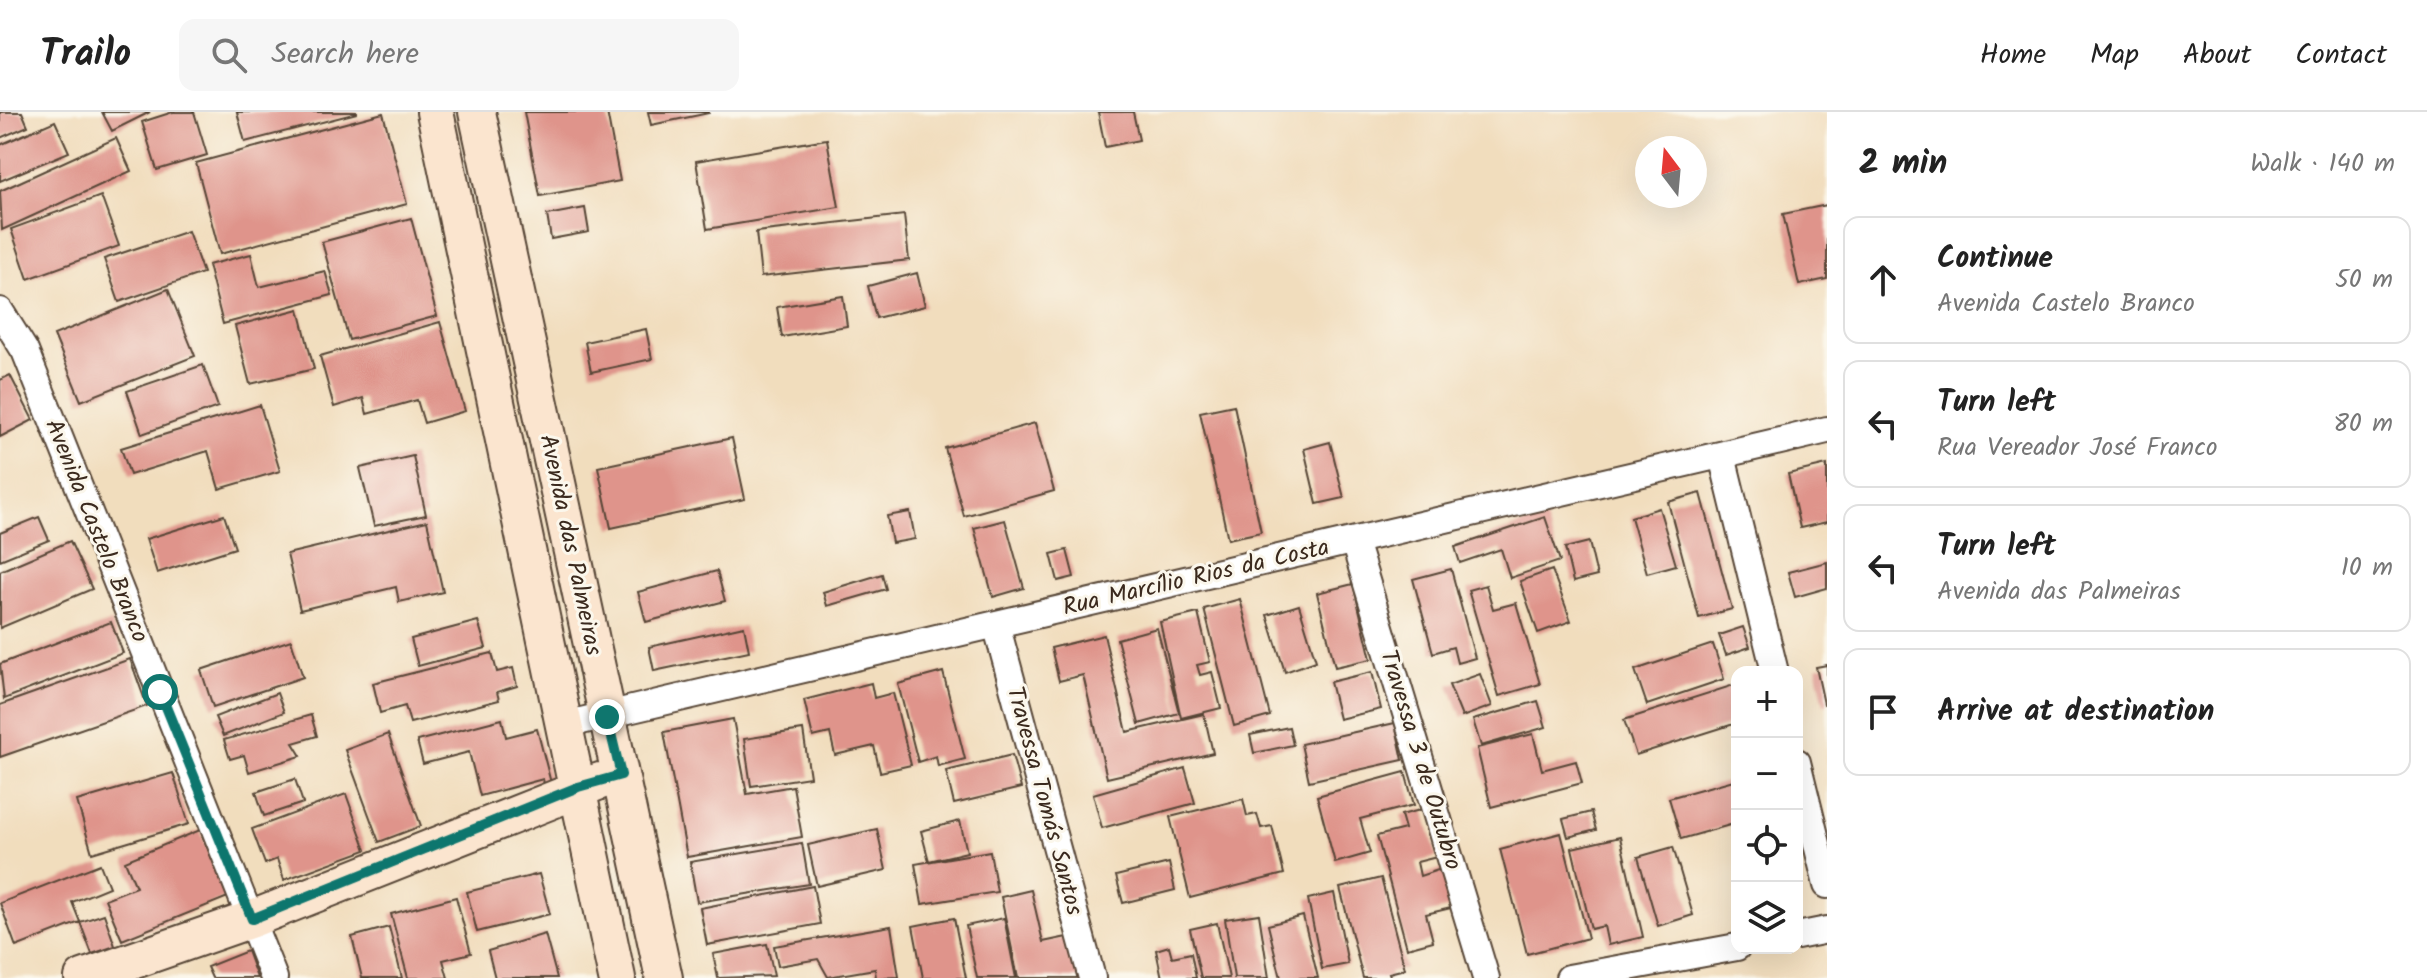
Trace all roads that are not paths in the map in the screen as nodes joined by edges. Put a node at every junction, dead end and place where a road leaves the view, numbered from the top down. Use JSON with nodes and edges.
{"nodes":[{"id":1,"x":435,"y":112,"type":"edge"},
{"id":2,"x":477,"y":112,"type":"edge"},
{"id":3,"x":0,"y":311,"type":"edge"},
{"id":4,"x":1827,"y":430,"type":"edge"},
{"id":5,"x":1722,"y":456,"type":"junction"},
{"id":6,"x":1354,"y":541,"type":"junction"},
{"id":7,"x":996,"y":624,"type":"junction"},
{"id":8,"x":1774,"y":666,"type":"edge"},
{"id":9,"x":607,"y":717,"type":"junction"},
{"id":10,"x":564,"y":725,"type":"junction"},
{"id":11,"x":621,"y":775,"type":"junction"},
{"id":12,"x":578,"y":787,"type":"junction"},
{"id":13,"x":1803,"y":787,"type":"edge"},
{"id":14,"x":1827,"y":885,"type":"edge"},
{"id":15,"x":252,"y":919,"type":"junction"},
{"id":16,"x":1827,"y":930,"type":"edge"},
{"id":17,"x":1803,"y":935,"type":"edge"},
{"id":18,"x":1731,"y":948,"type":"edge"},
{"id":19,"x":83,"y":978,"type":"edge"},
{"id":20,"x":274,"y":978,"type":"edge"},
{"id":21,"x":617,"y":978,"type":"edge"},
{"id":22,"x":664,"y":978,"type":"edge"},
{"id":23,"x":1092,"y":978,"type":"edge"},
{"id":24,"x":1486,"y":978,"type":"edge"},
{"id":25,"x":1569,"y":978,"type":"edge"}],
"edges":[{"from":1,"to":10,"type":"main road","name":"Avenida das Palmeiras"},
{"from":2,"to":9,"type":"main road","name":"Avenida das Palmeiras"},
{"from":3,"to":15,"type":"street","name":"Avenida Castelo Branco"},
{"from":4,"to":5,"type":"street","name":"Rua Marcílio Rios da Costa"},
{"from":5,"to":6,"type":"street","name":"Rua Marcílio Rios da Costa"},
{"from":5,"to":8,"type":"street"},
{"from":6,"to":7,"type":"street","name":"Rua Marcílio Rios da Costa"},
{"from":6,"to":24,"type":"street","name":"Travessa 3 de Outubro"},
{"from":7,"to":9,"type":"street","name":"Rua Marcílio Rios da Costa"},
{"from":7,"to":23,"type":"street","name":"Travessa Tomás Santos"},
{"from":9,"to":10,"type":"street","name":"Rua Marcílio Rios da Costa"},
{"from":9,"to":11,"type":"main road","name":"Avenida das Palmeiras"},
{"from":10,"to":12,"type":"main road","name":"Avenida das Palmeiras"},
{"from":11,"to":12,"type":"main road"},
{"from":11,"to":22,"type":"main road","name":"Avenida das Palmeiras"},
{"from":12,"to":15,"type":"main road"},
{"from":12,"to":21,"type":"main road","name":"Avenida das Palmeiras"},
{"from":13,"to":14,"type":"street"},
{"from":15,"to":19,"type":"main road"},
{"from":15,"to":20,"type":"street","name":"Avenida Castelo Branco"},
{"from":16,"to":17,"type":"street"},
{"from":18,"to":25,"type":"street"}]}
